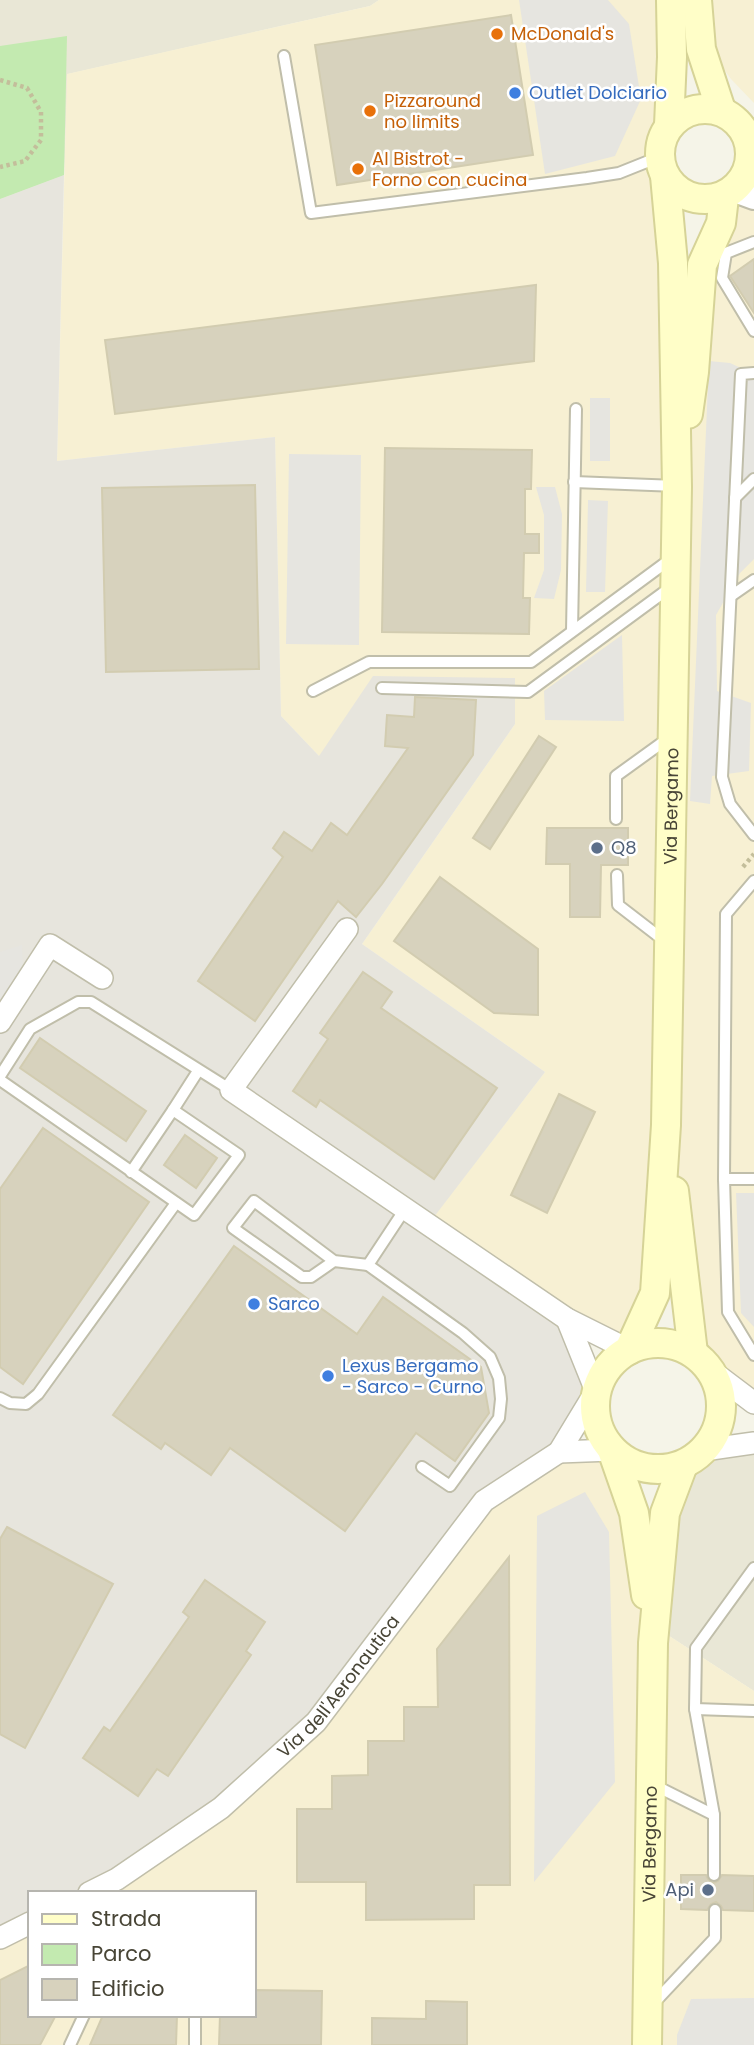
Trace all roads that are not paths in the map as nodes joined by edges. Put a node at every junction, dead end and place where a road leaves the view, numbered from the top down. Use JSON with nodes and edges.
{"nodes":[{"id":1,"x":684,"y":1,"type":"edge"},
{"id":2,"x":284,"y":56,"type":"dead end"},
{"id":3,"x":721,"y":110,"type":"junction"},
{"id":4,"x":669,"y":125,"type":"junction"},
{"id":5,"x":752,"y":143,"type":"edge"},
{"id":6,"x":662,"y":167,"type":"junction"},
{"id":7,"x":738,"y":195,"type":"edge"},
{"id":8,"x":754,"y":242,"type":"edge"},
{"id":9,"x":754,"y":331,"type":"edge"},
{"id":10,"x":754,"y":373,"type":"edge"},
{"id":11,"x":576,"y":409,"type":"dead end"},
{"id":12,"x":754,"y":479,"type":"edge"},
{"id":13,"x":574,"y":482,"type":"junction"},
{"id":14,"x":677,"y":486,"type":"junction"},
{"id":15,"x":735,"y":498,"type":"junction"},
{"id":16,"x":676,"y":555,"type":"junction"},
{"id":17,"x":754,"y":580,"type":"edge"},
{"id":18,"x":675,"y":584,"type":"junction"},
{"id":19,"x":731,"y":596,"type":"junction"},
{"id":20,"x":572,"y":631,"type":"junction"},
{"id":21,"x":382,"y":688,"type":"dead end"},
{"id":22,"x":313,"y":691,"type":"dead end"},
{"id":23,"x":672,"y":736,"type":"junction"},
{"id":24,"x":617,"y":819,"type":"dead end"},
{"id":25,"x":754,"y":835,"type":"edge"},
{"id":26,"x":617,"y":875,"type":"dead end"},
{"id":27,"x":754,"y":881,"type":"edge"},
{"id":28,"x":347,"y":929,"type":"dead end"},
{"id":29,"x":670,"y":945,"type":"junction"},
{"id":30,"x":102,"y":978,"type":"dead end"},
{"id":31,"x":0,"y":1022,"type":"edge"},
{"id":32,"x":198,"y":1070,"type":"junction"},
{"id":33,"x":0,"y":1078,"type":"edge"},
{"id":34,"x":231,"y":1090,"type":"junction"},
{"id":35,"x":173,"y":1110,"type":"junction"},
{"id":36,"x":666,"y":1125,"type":"junction"},
{"id":37,"x":131,"y":1172,"type":"junction"},
{"id":38,"x":724,"y":1179,"type":"junction"},
{"id":39,"x":754,"y":1179,"type":"edge"},
{"id":40,"x":176,"y":1203,"type":"junction"},
{"id":41,"x":405,"y":1209,"type":"junction"},
{"id":42,"x":334,"y":1261,"type":"junction"},
{"id":43,"x":368,"y":1265,"type":"junction"},
{"id":44,"x":567,"y":1318,"type":"junction"},
{"id":45,"x":629,"y":1350,"type":"junction"},
{"id":46,"x":754,"y":1355,"type":"edge"},
{"id":47,"x":701,"y":1361,"type":"junction"},
{"id":48,"x":596,"y":1391,"type":"junction"},
{"id":49,"x":0,"y":1398,"type":"edge"},
{"id":50,"x":754,"y":1403,"type":"edge"},
{"id":51,"x":754,"y":1443,"type":"edge"},
{"id":52,"x":612,"y":1450,"type":"junction"},
{"id":53,"x":559,"y":1452,"type":"junction"},
{"id":54,"x":694,"y":1457,"type":"junction"},
{"id":55,"x":422,"y":1467,"type":"dead end"},
{"id":56,"x":754,"y":1568,"type":"edge"},
{"id":57,"x":653,"y":1643,"type":"junction"},
{"id":58,"x":695,"y":1710,"type":"junction"},
{"id":59,"x":754,"y":1711,"type":"edge"},
{"id":60,"x":651,"y":1783,"type":"junction"},
{"id":61,"x":714,"y":1815,"type":"junction"},
{"id":62,"x":714,"y":1875,"type":"dead end"},
{"id":63,"x":93,"y":1891,"type":"edge"},
{"id":64,"x":715,"y":1910,"type":"dead end"},
{"id":65,"x":28,"y":1924,"type":"edge"},
{"id":66,"x":0,"y":1938,"type":"edge"},
{"id":67,"x":648,"y":2010,"type":"junction"},
{"id":68,"x":83,"y":2017,"type":"edge"},
{"id":69,"x":195,"y":2017,"type":"edge"},
{"id":70,"x":70,"y":2045,"type":"edge"},
{"id":71,"x":195,"y":2045,"type":"edge"},
{"id":72,"x":647,"y":2045,"type":"edge"}],
"edges":[{"from":1,"to":3,"type":"main road"},
{"from":1,"to":4,"type":"main road"},
{"from":2,"to":6,"type":"lane"},
{"from":3,"to":4,"type":"main road"},
{"from":3,"to":5,"type":"main road"},
{"from":4,"to":6,"type":"main road"},
{"from":5,"to":7,"type":"main road"},
{"from":6,"to":7,"type":"main road"},
{"from":6,"to":14,"type":"main road","name":"Via Bergamo"},
{"from":7,"to":14,"type":"main road","name":"Via Bergamo"},
{"from":8,"to":9,"type":"lane"},
{"from":10,"to":15,"type":"lane"},
{"from":11,"to":13,"type":"lane"},
{"from":12,"to":15,"type":"lane"},
{"from":13,"to":14,"type":"lane"},
{"from":13,"to":20,"type":"lane"},
{"from":14,"to":16,"type":"main road","name":"Via Bergamo"},
{"from":15,"to":19,"type":"lane"},
{"from":16,"to":18,"type":"main road","name":"Via Bergamo"},
{"from":16,"to":20,"type":"lane"},
{"from":17,"to":19,"type":"lane"},
{"from":18,"to":21,"type":"lane"},
{"from":18,"to":23,"type":"main road","name":"Via Bergamo"},
{"from":19,"to":25,"type":"lane"},
{"from":20,"to":22,"type":"lane"},
{"from":23,"to":24,"type":"lane"},
{"from":23,"to":29,"type":"main road","name":"Via Bergamo"},
{"from":26,"to":29,"type":"lane"},
{"from":27,"to":38,"type":"lane"},
{"from":28,"to":34,"type":"street"},
{"from":29,"to":36,"type":"main road","name":"Via Bergamo"},
{"from":30,"to":31,"type":"street"},
{"from":32,"to":33,"type":"lane"},
{"from":32,"to":34,"type":"lane"},
{"from":32,"to":35,"type":"lane"},
{"from":33,"to":37,"type":"lane"},
{"from":34,"to":41,"type":"street"},
{"from":35,"to":37,"type":"lane"},
{"from":35,"to":40,"type":"lane"},
{"from":36,"to":45,"type":"main road","name":"Via Bergamo"},
{"from":36,"to":47,"type":"main road","name":"Via Bergamo"},
{"from":37,"to":40,"type":"lane"},
{"from":38,"to":39,"type":"lane"},
{"from":38,"to":46,"type":"lane"},
{"from":40,"to":49,"type":"lane"},
{"from":41,"to":43,"type":"lane"},
{"from":41,"to":44,"type":"street"},
{"from":42,"to":42,"type":"lane"},
{"from":42,"to":43,"type":"lane"},
{"from":43,"to":55,"type":"lane"},
{"from":44,"to":45,"type":"street"},
{"from":44,"to":48,"type":"street"},
{"from":45,"to":47,"type":"main road"},
{"from":45,"to":48,"type":"main road"},
{"from":47,"to":50,"type":"street"},
{"from":47,"to":54,"type":"main road"},
{"from":48,"to":52,"type":"main road"},
{"from":48,"to":53,"type":"street","name":"Via dell'Aeronautica"},
{"from":51,"to":54,"type":"street"},
{"from":52,"to":53,"type":"street"},
{"from":52,"to":54,"type":"main road"},
{"from":52,"to":57,"type":"main road","name":"Via Bergamo"},
{"from":53,"to":63,"type":"street","name":"Via dell'Aeronautica"},
{"from":54,"to":57,"type":"main road","name":"Via Bergamo"},
{"from":56,"to":58,"type":"lane"},
{"from":57,"to":60,"type":"main road","name":"Via Bergamo"},
{"from":58,"to":59,"type":"lane"},
{"from":58,"to":61,"type":"lane"},
{"from":60,"to":61,"type":"lane"},
{"from":60,"to":67,"type":"main road","name":"Via Bergamo"},
{"from":61,"to":62,"type":"lane"},
{"from":64,"to":67,"type":"lane"},
{"from":65,"to":66,"type":"street"},
{"from":67,"to":72,"type":"main road","name":"Via Bergamo"},
{"from":68,"to":70,"type":"lane"},
{"from":69,"to":71,"type":"lane"}]}
